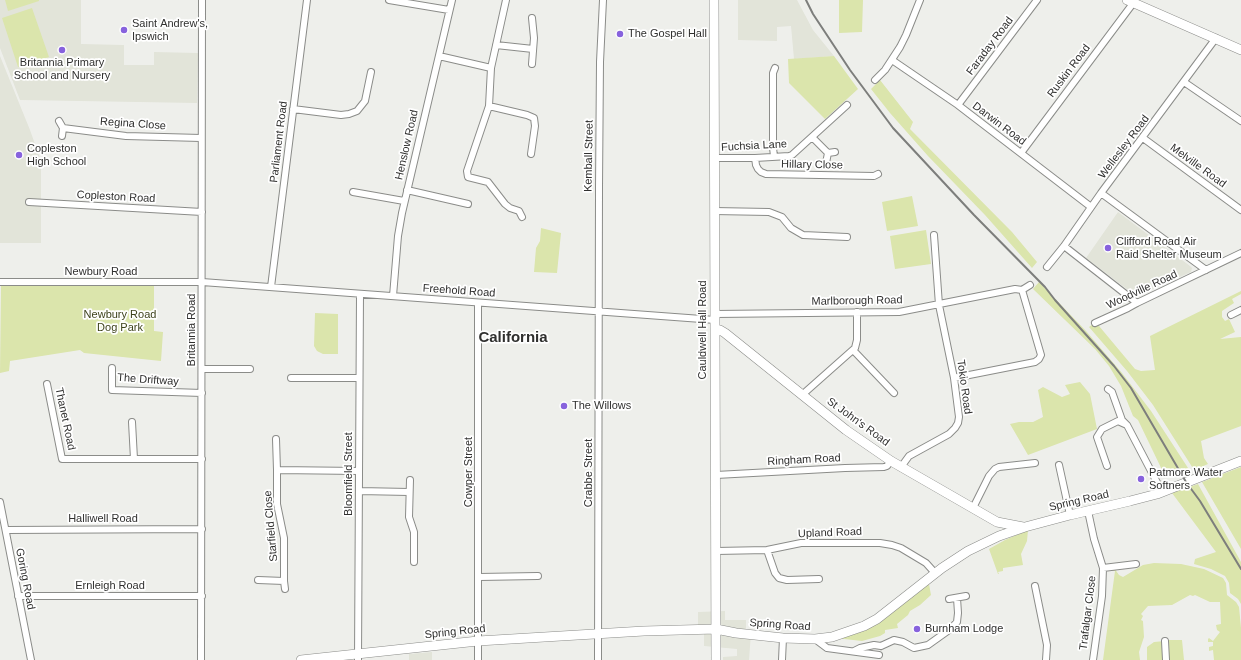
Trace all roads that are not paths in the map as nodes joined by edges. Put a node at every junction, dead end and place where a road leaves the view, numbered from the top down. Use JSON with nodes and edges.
{"nodes":[{"id":1,"x":202,"y":0,"type":"edge"},
{"id":2,"x":307,"y":0,"type":"edge"},
{"id":3,"x":389,"y":0,"type":"edge"},
{"id":4,"x":452,"y":0,"type":"edge"},
{"id":5,"x":506,"y":0,"type":"edge"},
{"id":6,"x":603,"y":0,"type":"edge"},
{"id":7,"x":714,"y":0,"type":"edge"},
{"id":8,"x":920,"y":0,"type":"edge"},
{"id":9,"x":1037,"y":0,"type":"edge"},
{"id":10,"x":1130,"y":1,"type":"edge"},
{"id":11,"x":449,"y":10,"type":"junction"},
{"id":12,"x":532,"y":18,"type":"dead end"},
{"id":13,"x":1216,"y":38,"type":"junction"},
{"id":14,"x":496,"y":45,"type":"junction"},
{"id":15,"x":533,"y":50,"type":"junction"},
{"id":16,"x":1241,"y":50,"type":"edge"},
{"id":17,"x":438,"y":56,"type":"junction"},
{"id":18,"x":892,"y":60,"type":"junction"},
{"id":19,"x":532,"y":64,"type":"dead end"},
{"id":20,"x":491,"y":68,"type":"junction"},
{"id":21,"x":775,"y":68,"type":"dead end"},
{"id":22,"x":371,"y":72,"type":"dead end"},
{"id":23,"x":875,"y":80,"type":"dead end"},
{"id":24,"x":1184,"y":82,"type":"junction"},
{"id":25,"x":958,"y":104,"type":"junction"},
{"id":26,"x":847,"y":105,"type":"dead end"},
{"id":27,"x":489,"y":106,"type":"junction"},
{"id":28,"x":293,"y":109,"type":"junction"},
{"id":29,"x":59,"y":121,"type":"dead end"},
{"id":30,"x":1241,"y":121,"type":"edge"},
{"id":31,"x":62,"y":128,"type":"junction"},
{"id":32,"x":62,"y":136,"type":"dead end"},
{"id":33,"x":812,"y":137,"type":"junction"},
{"id":34,"x":201,"y":138,"type":"junction"},
{"id":35,"x":1143,"y":138,"type":"junction"},
{"id":36,"x":835,"y":152,"type":"dead end"},
{"id":37,"x":828,"y":153,"type":"junction"},
{"id":38,"x":1021,"y":153,"type":"junction"},
{"id":39,"x":531,"y":154,"type":"dead end"},
{"id":40,"x":774,"y":156,"type":"junction"},
{"id":41,"x":714,"y":158,"type":"junction"},
{"id":42,"x":756,"y":158,"type":"junction"},
{"id":43,"x":826,"y":163,"type":"dead end"},
{"id":44,"x":878,"y":174,"type":"dead end"},
{"id":45,"x":407,"y":190,"type":"junction"},
{"id":46,"x":353,"y":192,"type":"dead end"},
{"id":47,"x":1101,"y":193,"type":"junction"},
{"id":48,"x":404,"y":201,"type":"junction"},
{"id":49,"x":29,"y":202,"type":"dead end"},
{"id":50,"x":468,"y":204,"type":"dead end"},
{"id":51,"x":523,"y":206,"type":"dead end"},
{"id":52,"x":1091,"y":208,"type":"junction"},
{"id":53,"x":516,"y":210,"type":"junction"},
{"id":54,"x":1241,"y":210,"type":"edge"},
{"id":55,"x":714,"y":211,"type":"junction"},
{"id":56,"x":202,"y":212,"type":"junction"},
{"id":57,"x":522,"y":217,"type":"dead end"},
{"id":58,"x":934,"y":235,"type":"dead end"},
{"id":59,"x":847,"y":237,"type":"dead end"},
{"id":60,"x":1064,"y":246,"type":"junction"},
{"id":61,"x":1241,"y":253,"type":"edge"},
{"id":62,"x":1047,"y":267,"type":"dead end"},
{"id":63,"x":1206,"y":270,"type":"junction"},
{"id":64,"x":0,"y":282,"type":"edge"},
{"id":65,"x":202,"y":282,"type":"junction"},
{"id":66,"x":1030,"y":285,"type":"dead end"},
{"id":67,"x":270,"y":287,"type":"junction"},
{"id":68,"x":1022,"y":290,"type":"junction"},
{"id":69,"x":360,"y":294,"type":"junction"},
{"id":70,"x":393,"y":296,"type":"junction"},
{"id":71,"x":478,"y":303,"type":"junction"},
{"id":72,"x":1137,"y":303,"type":"junction"},
{"id":73,"x":939,"y":305,"type":"junction"},
{"id":74,"x":1241,"y":310,"type":"edge"},
{"id":75,"x":598,"y":312,"type":"junction"},
{"id":76,"x":857,"y":312,"type":"junction"},
{"id":77,"x":1231,"y":315,"type":"dead end"},
{"id":78,"x":715,"y":321,"type":"junction"},
{"id":79,"x":1095,"y":322,"type":"dead end"},
{"id":80,"x":853,"y":350,"type":"junction"},
{"id":81,"x":112,"y":368,"type":"dead end"},
{"id":82,"x":202,"y":369,"type":"junction"},
{"id":83,"x":250,"y":369,"type":"dead end"},
{"id":84,"x":291,"y":378,"type":"dead end"},
{"id":85,"x":359,"y":378,"type":"junction"},
{"id":86,"x":954,"y":378,"type":"junction"},
{"id":87,"x":47,"y":384,"type":"dead end"},
{"id":88,"x":1108,"y":389,"type":"dead end"},
{"id":89,"x":202,"y":393,"type":"junction"},
{"id":90,"x":894,"y":393,"type":"dead end"},
{"id":91,"x":802,"y":395,"type":"junction"},
{"id":92,"x":132,"y":422,"type":"dead end"},
{"id":93,"x":1127,"y":425,"type":"junction"},
{"id":94,"x":276,"y":439,"type":"dead end"},
{"id":95,"x":202,"y":458,"type":"junction"},
{"id":96,"x":134,"y":459,"type":"junction"},
{"id":97,"x":891,"y":461,"type":"junction"},
{"id":98,"x":1241,"y":461,"type":"edge"},
{"id":99,"x":1035,"y":463,"type":"dead end"},
{"id":100,"x":1059,"y":465,"type":"dead end"},
{"id":101,"x":1107,"y":466,"type":"dead end"},
{"id":102,"x":901,"y":467,"type":"junction"},
{"id":103,"x":277,"y":470,"type":"junction"},
{"id":104,"x":359,"y":472,"type":"junction"},
{"id":105,"x":716,"y":475,"type":"junction"},
{"id":106,"x":410,"y":480,"type":"dead end"},
{"id":107,"x":359,"y":491,"type":"junction"},
{"id":108,"x":409,"y":492,"type":"junction"},
{"id":109,"x":1162,"y":492,"type":"junction"},
{"id":110,"x":0,"y":502,"type":"edge"},
{"id":111,"x":973,"y":508,"type":"junction"},
{"id":112,"x":1088,"y":511,"type":"junction"},
{"id":113,"x":1070,"y":515,"type":"junction"},
{"id":114,"x":997,"y":522,"type":"junction"},
{"id":115,"x":1025,"y":527,"type":"junction"},
{"id":116,"x":202,"y":529,"type":"junction"},
{"id":117,"x":6,"y":530,"type":"junction"},
{"id":118,"x":999,"y":536,"type":"junction"},
{"id":119,"x":767,"y":550,"type":"junction"},
{"id":120,"x":716,"y":551,"type":"junction"},
{"id":121,"x":414,"y":562,"type":"dead end"},
{"id":122,"x":1136,"y":564,"type":"dead end"},
{"id":123,"x":1103,"y":568,"type":"junction"},
{"id":124,"x":935,"y":573,"type":"junction"},
{"id":125,"x":538,"y":576,"type":"dead end"},
{"id":126,"x":479,"y":577,"type":"junction"},
{"id":127,"x":819,"y":579,"type":"dead end"},
{"id":128,"x":258,"y":580,"type":"dead end"},
{"id":129,"x":284,"y":581,"type":"junction"},
{"id":130,"x":1035,"y":586,"type":"dead end"},
{"id":131,"x":285,"y":590,"type":"dead end"},
{"id":132,"x":18,"y":596,"type":"junction"},
{"id":133,"x":202,"y":596,"type":"junction"},
{"id":134,"x":966,"y":596,"type":"dead end"},
{"id":135,"x":956,"y":598,"type":"junction"},
{"id":136,"x":949,"y":599,"type":"dead end"},
{"id":137,"x":716,"y":630,"type":"junction"},
{"id":138,"x":598,"y":633,"type":"junction"},
{"id":139,"x":783,"y":638,"type":"junction"},
{"id":140,"x":815,"y":639,"type":"junction"},
{"id":141,"x":1165,"y":640,"type":"dead end"},
{"id":142,"x":478,"y":641,"type":"junction"},
{"id":143,"x":881,"y":646,"type":"junction"},
{"id":144,"x":854,"y":651,"type":"junction"},
{"id":145,"x":358,"y":657,"type":"edge"},
{"id":146,"x":879,"y":658,"type":"edge"},
{"id":147,"x":31,"y":660,"type":"edge"},
{"id":148,"x":202,"y":660,"type":"edge"},
{"id":149,"x":301,"y":660,"type":"edge"},
{"id":150,"x":478,"y":660,"type":"edge"},
{"id":151,"x":598,"y":660,"type":"edge"},
{"id":152,"x":716,"y":660,"type":"edge"},
{"id":153,"x":782,"y":660,"type":"edge"},
{"id":154,"x":1046,"y":660,"type":"edge"},
{"id":155,"x":1093,"y":660,"type":"edge"},
{"id":156,"x":1166,"y":660,"type":"edge"}],
"edges":[{"from":1,"to":34,"type":"street","name":"Britannia Road"},
{"from":2,"to":28,"type":"street","name":"Parliament Road"},
{"from":3,"to":11,"type":"street"},
{"from":4,"to":11,"type":"street","name":"Henslow Road"},
{"from":5,"to":14,"type":"street"},
{"from":6,"to":75,"type":"street","name":"Kemball Street"},
{"from":7,"to":41,"type":"street","name":"Cauldwell Hall Road"},
{"from":8,"to":18,"type":"street"},
{"from":9,"to":25,"type":"street","name":"Faraday Road"},
{"from":10,"to":13,"type":"street"},
{"from":10,"to":38,"type":"street","name":"Ruskin Road"},
{"from":11,"to":17,"type":"street","name":"Henslow Road"},
{"from":12,"to":15,"type":"street"},
{"from":13,"to":16,"type":"street"},
{"from":13,"to":24,"type":"street","name":"Wellesley Road"},
{"from":14,"to":15,"type":"street"},
{"from":14,"to":20,"type":"street"},
{"from":15,"to":19,"type":"street"},
{"from":17,"to":20,"type":"street"},
{"from":17,"to":45,"type":"street","name":"Henslow Road"},
{"from":18,"to":23,"type":"street"},
{"from":18,"to":25,"type":"street","name":"Darwin Road"},
{"from":20,"to":27,"type":"street"},
{"from":21,"to":40,"type":"street"},
{"from":22,"to":28,"type":"street"},
{"from":24,"to":30,"type":"street"},
{"from":24,"to":35,"type":"street","name":"Wellesley Road"},
{"from":25,"to":38,"type":"street","name":"Darwin Road"},
{"from":26,"to":33,"type":"street","name":"Fuchsia Lane"},
{"from":27,"to":39,"type":"street"},
{"from":27,"to":53,"type":"street"},
{"from":28,"to":67,"type":"street","name":"Parliament Road"},
{"from":29,"to":31,"type":"street"},
{"from":31,"to":32,"type":"street"},
{"from":31,"to":34,"type":"street","name":"Regina Close"},
{"from":33,"to":37,"type":"street"},
{"from":33,"to":40,"type":"street","name":"Fuchsia Lane"},
{"from":34,"to":56,"type":"street","name":"Britannia Road"},
{"from":35,"to":47,"type":"street","name":"Wellesley Road"},
{"from":35,"to":54,"type":"street","name":"Melville Road"},
{"from":36,"to":37,"type":"street"},
{"from":37,"to":43,"type":"street"},
{"from":38,"to":52,"type":"street","name":"Darwin Road"},
{"from":40,"to":42,"type":"street","name":"Fuchsia Lane"},
{"from":41,"to":42,"type":"street","name":"Fuchsia Lane"},
{"from":41,"to":55,"type":"street","name":"Cauldwell Hall Road"},
{"from":42,"to":44,"type":"street","name":"Hillary Close"},
{"from":45,"to":48,"type":"street","name":"Henslow Road"},
{"from":45,"to":50,"type":"street"},
{"from":46,"to":48,"type":"street"},
{"from":47,"to":52,"type":"street","name":"Wellesley Road"},
{"from":47,"to":63,"type":"street"},
{"from":48,"to":70,"type":"street","name":"Henslow Road"},
{"from":49,"to":56,"type":"street","name":"Copleston Road"},
{"from":51,"to":53,"type":"street"},
{"from":52,"to":60,"type":"street","name":"Wellesley Road"},
{"from":53,"to":57,"type":"street"},
{"from":55,"to":59,"type":"street"},
{"from":55,"to":78,"type":"street","name":"Cauldwell Hall Road"},
{"from":56,"to":65,"type":"street","name":"Britannia Road"},
{"from":58,"to":73,"type":"street","name":"Tokio Road"},
{"from":60,"to":62,"type":"street","name":"Wellesley Road"},
{"from":60,"to":72,"type":"street"},
{"from":61,"to":63,"type":"street","name":"Woodville Road"},
{"from":63,"to":72,"type":"street","name":"Woodville Road"},
{"from":64,"to":65,"type":"street","name":"Newbury Road"},
{"from":65,"to":67,"type":"street","name":"Freehold Road"},
{"from":65,"to":82,"type":"street","name":"Britannia Road"},
{"from":66,"to":68,"type":"street"},
{"from":67,"to":69,"type":"street","name":"Freehold Road"},
{"from":68,"to":73,"type":"street","name":"Marlborough Road"},
{"from":68,"to":86,"type":"street"},
{"from":69,"to":70,"type":"street","name":"Freehold Road"},
{"from":69,"to":85,"type":"street","name":"Bloomfield Street"},
{"from":70,"to":71,"type":"street","name":"Freehold Road"},
{"from":71,"to":75,"type":"street","name":"Freehold Road"},
{"from":71,"to":126,"type":"street","name":"Cowper Street"},
{"from":72,"to":79,"type":"street","name":"Woodville Road"},
{"from":73,"to":76,"type":"street","name":"Marlborough Road"},
{"from":73,"to":86,"type":"street","name":"Tokio Road"},
{"from":74,"to":77,"type":"street"},
{"from":75,"to":78,"type":"street","name":"Freehold Road"},
{"from":75,"to":138,"type":"street","name":"Crabbe Street"},
{"from":76,"to":78,"type":"street","name":"Marlborough Road"},
{"from":76,"to":80,"type":"street"},
{"from":78,"to":91,"type":"street","name":"St John's Road"},
{"from":78,"to":105,"type":"street","name":"Cauldwell Hall Road"},
{"from":80,"to":90,"type":"street"},
{"from":80,"to":91,"type":"street"},
{"from":81,"to":89,"type":"street","name":"The Driftway"},
{"from":82,"to":83,"type":"street"},
{"from":82,"to":89,"type":"street","name":"Britannia Road"},
{"from":84,"to":85,"type":"street"},
{"from":85,"to":104,"type":"street","name":"Bloomfield Street"},
{"from":86,"to":102,"type":"street","name":"Tokio Road"},
{"from":87,"to":96,"type":"street","name":"Thanet Road"},
{"from":88,"to":93,"type":"street"},
{"from":89,"to":95,"type":"street","name":"Britannia Road"},
{"from":91,"to":97,"type":"street","name":"St John's Road"},
{"from":92,"to":96,"type":"street"},
{"from":93,"to":101,"type":"street"},
{"from":93,"to":109,"type":"street"},
{"from":94,"to":103,"type":"street","name":"Starfield Close"},
{"from":95,"to":96,"type":"street","name":"Thanet Road"},
{"from":95,"to":116,"type":"street","name":"Britannia Road"},
{"from":97,"to":102,"type":"street","name":"St John's Road"},
{"from":97,"to":105,"type":"street","name":"Ringham Road"},
{"from":98,"to":109,"type":"street","name":"Spring Road"},
{"from":99,"to":111,"type":"street"},
{"from":100,"to":113,"type":"street"},
{"from":102,"to":111,"type":"street","name":"St John's Road"},
{"from":103,"to":104,"type":"street"},
{"from":103,"to":129,"type":"street","name":"Starfield Close"},
{"from":104,"to":107,"type":"street","name":"Bloomfield Street"},
{"from":105,"to":120,"type":"street","name":"Cauldwell Hall Road"},
{"from":106,"to":108,"type":"street"},
{"from":107,"to":108,"type":"street"},
{"from":107,"to":145,"type":"street","name":"Bloomfield Street"},
{"from":108,"to":121,"type":"street"},
{"from":109,"to":112,"type":"street","name":"Spring Road"},
{"from":110,"to":117,"type":"street","name":"Goring Road"},
{"from":111,"to":114,"type":"street","name":"St John's Road"},
{"from":112,"to":113,"type":"street","name":"Spring Road"},
{"from":112,"to":123,"type":"street","name":"Trafalgar Close"},
{"from":113,"to":115,"type":"street","name":"Spring Road"},
{"from":114,"to":115,"type":"street","name":"St John's Road"},
{"from":114,"to":118,"type":"street"},
{"from":115,"to":118,"type":"street","name":"Spring Road"},
{"from":116,"to":117,"type":"street","name":"Halliwell Road"},
{"from":116,"to":133,"type":"street","name":"Britannia Road"},
{"from":117,"to":132,"type":"street","name":"Goring Road"},
{"from":118,"to":124,"type":"street","name":"Spring Road"},
{"from":119,"to":120,"type":"street","name":"Upland Road"},
{"from":119,"to":124,"type":"street","name":"Upland Road"},
{"from":119,"to":127,"type":"street"},
{"from":120,"to":137,"type":"street","name":"Cauldwell Hall Road"},
{"from":122,"to":123,"type":"street","name":"Trafalgar Close"},
{"from":123,"to":155,"type":"street","name":"Trafalgar Close"},
{"from":124,"to":140,"type":"street","name":"Spring Road"},
{"from":125,"to":126,"type":"street"},
{"from":126,"to":142,"type":"street","name":"Cowper Street"},
{"from":128,"to":129,"type":"street"},
{"from":129,"to":131,"type":"street","name":"Starfield Close"},
{"from":130,"to":154,"type":"street"},
{"from":132,"to":133,"type":"street","name":"Ernleigh Road"},
{"from":132,"to":147,"type":"street","name":"Goring Road"},
{"from":133,"to":148,"type":"street","name":"Britannia Road"},
{"from":134,"to":135,"type":"street"},
{"from":135,"to":136,"type":"street"},
{"from":135,"to":143,"type":"street"},
{"from":137,"to":138,"type":"street","name":"Spring Road"},
{"from":137,"to":139,"type":"street","name":"Spring Road"},
{"from":137,"to":152,"type":"street","name":"Cauldwell Hall Road"},
{"from":138,"to":142,"type":"street","name":"Spring Road"},
{"from":138,"to":151,"type":"street","name":"Crabbe Street"},
{"from":139,"to":140,"type":"street","name":"Spring Road"},
{"from":139,"to":153,"type":"street"},
{"from":140,"to":144,"type":"street"},
{"from":141,"to":156,"type":"street"},
{"from":142,"to":145,"type":"street","name":"Spring Road"},
{"from":142,"to":150,"type":"street","name":"Cowper Street"},
{"from":143,"to":144,"type":"street"},
{"from":143,"to":146,"type":"street"},
{"from":144,"to":146,"type":"street"},
{"from":145,"to":149,"type":"street","name":"Spring Road"}]}
